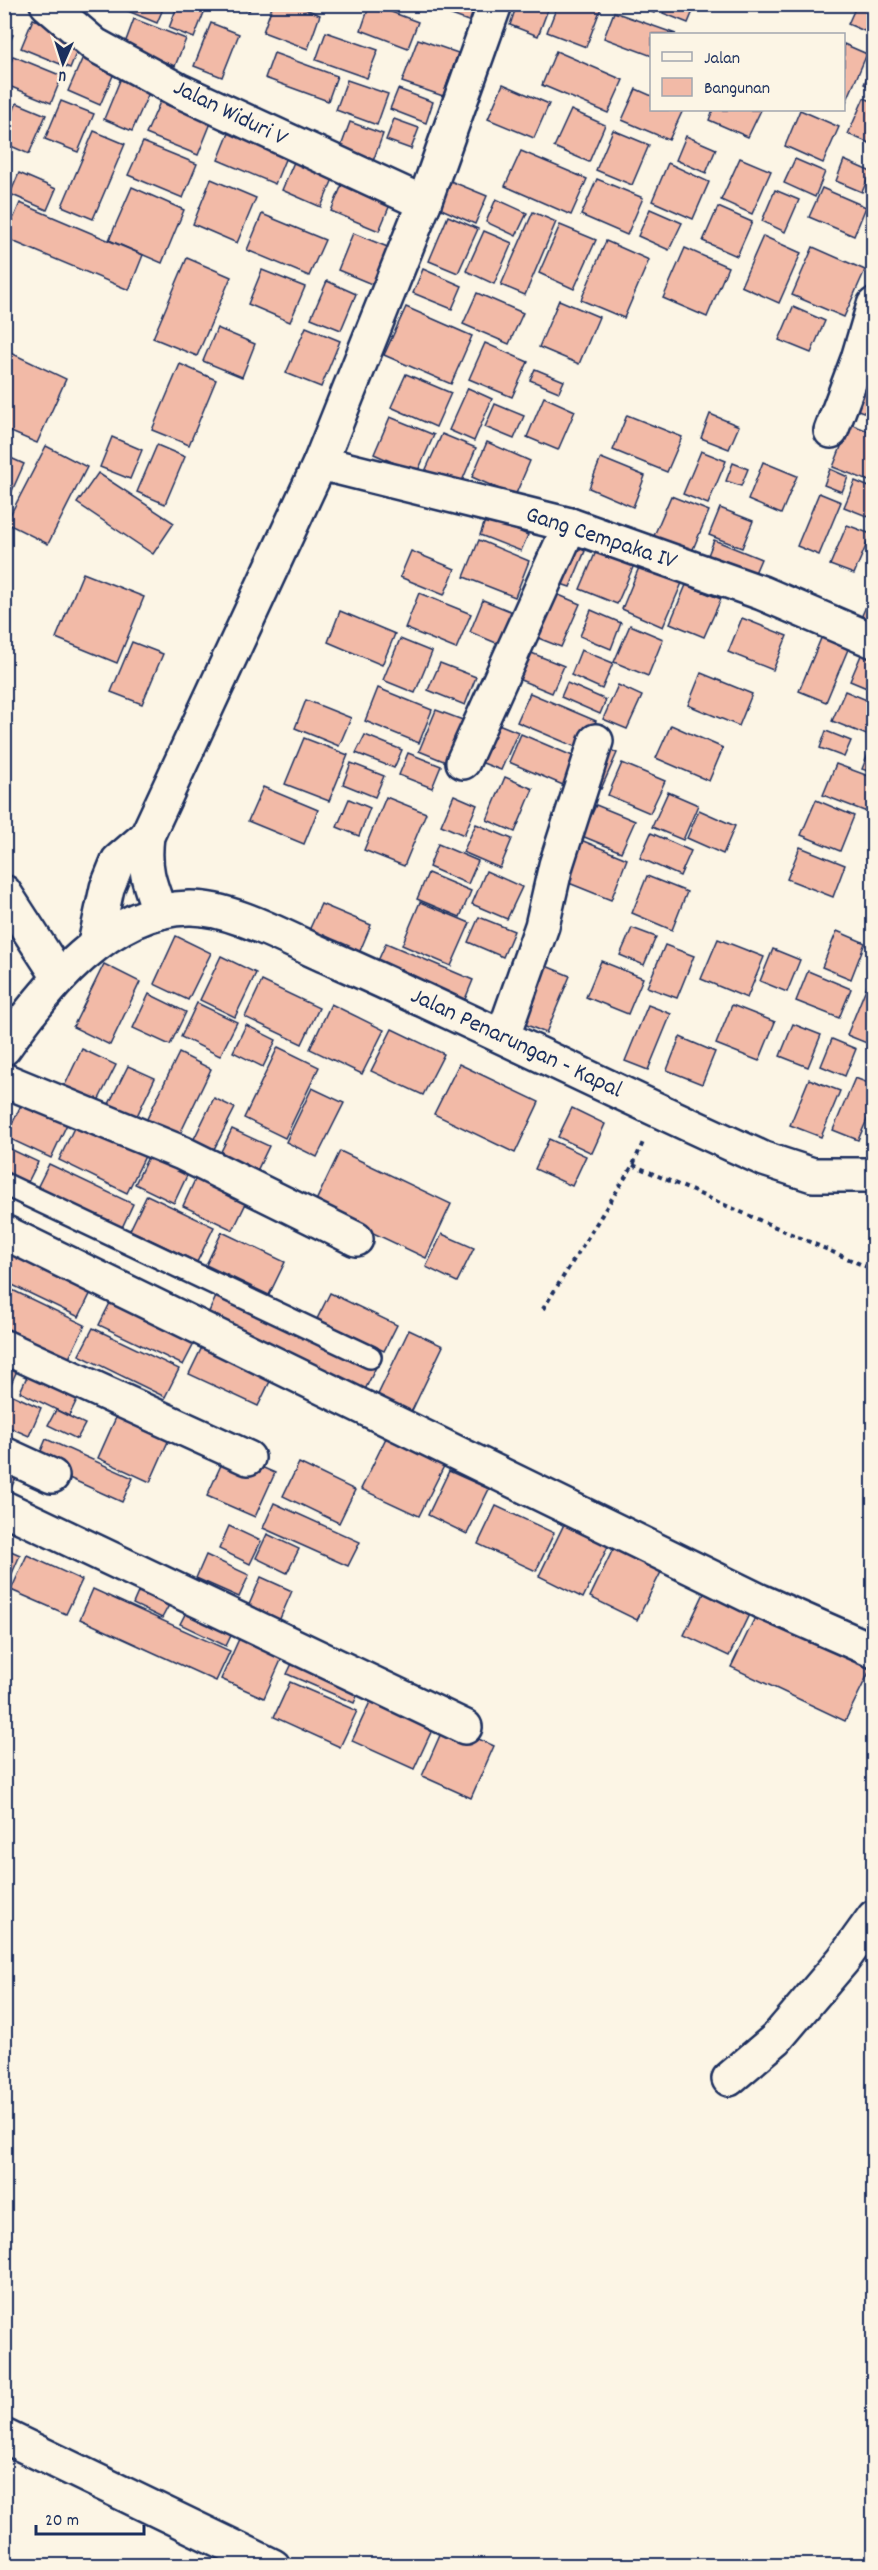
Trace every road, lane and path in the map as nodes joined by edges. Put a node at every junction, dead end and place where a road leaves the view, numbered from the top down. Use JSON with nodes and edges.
{"nodes":[{"id":1,"x":47,"y":4,"type":"edge"},
{"id":2,"x":495,"y":4,"type":"edge"},
{"id":3,"x":424,"y":202,"type":"junction"},
{"id":4,"x":873,"y":305,"type":"edge"},
{"id":5,"x":866,"y":362,"type":"edge"},
{"id":6,"x":831,"y":431,"type":"dead end"},
{"id":7,"x":320,"y":463,"type":"junction"},
{"id":8,"x":570,"y":525,"type":"junction"},
{"id":9,"x":873,"y":641,"type":"edge"},
{"id":10,"x":596,"y":741,"type":"dead end"},
{"id":11,"x":463,"y":762,"type":"dead end"},
{"id":12,"x":147,"y":836,"type":"junction"},
{"id":13,"x":4,"y":892,"type":"edge"},
{"id":14,"x":160,"y":912,"type":"junction"},
{"id":15,"x":95,"y":944,"type":"junction"},
{"id":16,"x":59,"y":977,"type":"junction"},
{"id":17,"x":503,"y":1036,"type":"junction"},
{"id":18,"x":4,"y":1048,"type":"edge"},
{"id":19,"x":4,"y":1080,"type":"edge"},
{"id":20,"x":657,"y":1111,"type":"junction"},
{"id":21,"x":633,"y":1166,"type":"junction"},
{"id":22,"x":873,"y":1175,"type":"edge"},
{"id":23,"x":4,"y":1184,"type":"edge"},
{"id":24,"x":4,"y":1232,"type":"edge"},
{"id":25,"x":356,"y":1239,"type":"dead end"},
{"id":26,"x":873,"y":1270,"type":"edge"},
{"id":27,"x":543,"y":1309,"type":"dead end"},
{"id":28,"x":4,"y":1347,"type":"edge"},
{"id":29,"x":370,"y":1357,"type":"dead end"},
{"id":30,"x":4,"y":1454,"type":"edge"},
{"id":31,"x":248,"y":1458,"type":"dead end"},
{"id":32,"x":52,"y":1476,"type":"dead end"},
{"id":33,"x":4,"y":1508,"type":"edge"},
{"id":34,"x":873,"y":1651,"type":"edge"},
{"id":35,"x":465,"y":1727,"type":"dead end"},
{"id":36,"x":873,"y":1917,"type":"edge"},
{"id":37,"x":729,"y":2079,"type":"dead end"},
{"id":38,"x":4,"y":2436,"type":"edge"},
{"id":39,"x":273,"y":2565,"type":"edge"}],
"edges":[{"from":1,"to":3,"type":"street","name":"Jalan Widuri V"},
{"from":2,"to":3,"type":"street"},
{"from":3,"to":7,"type":"street"},
{"from":4,"to":5,"type":"street"},
{"from":5,"to":6,"type":"street"},
{"from":7,"to":8,"type":"street","name":"Gang Cempaka IV"},
{"from":7,"to":12,"type":"street"},
{"from":8,"to":9,"type":"street","name":"Gang Cempaka IV"},
{"from":8,"to":11,"type":"street"},
{"from":10,"to":17,"type":"street"},
{"from":12,"to":14,"type":"street"},
{"from":12,"to":15,"type":"street"},
{"from":13,"to":16,"type":"street"},
{"from":14,"to":15,"type":"street","name":"Jalan Penarungan - Kapal"},
{"from":14,"to":17,"type":"street","name":"Jalan Penarungan - Kapal"},
{"from":15,"to":16,"type":"street","name":"Jalan Penarungan - Kapal"},
{"from":16,"to":18,"type":"street","name":"Jalan Penarungan - Kapal"},
{"from":17,"to":20,"type":"street","name":"Jalan Penarungan - Kapal"},
{"from":19,"to":25,"type":"street"},
{"from":20,"to":21,"type":"path"},
{"from":20,"to":22,"type":"street","name":"Jalan Penarungan - Kapal"},
{"from":21,"to":26,"type":"path"},
{"from":21,"to":27,"type":"path"},
{"from":23,"to":29,"type":"lane"},
{"from":24,"to":34,"type":"street"},
{"from":28,"to":31,"type":"street"},
{"from":30,"to":32,"type":"street"},
{"from":33,"to":35,"type":"street"},
{"from":36,"to":37,"type":"street"},
{"from":38,"to":39,"type":"street"}]}
